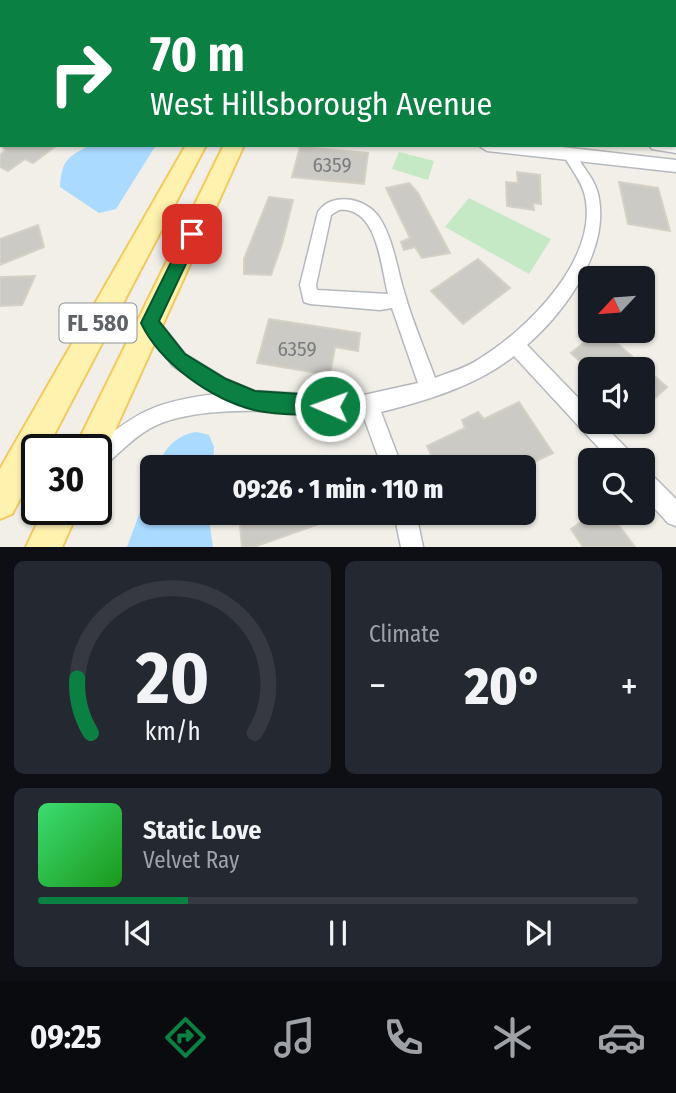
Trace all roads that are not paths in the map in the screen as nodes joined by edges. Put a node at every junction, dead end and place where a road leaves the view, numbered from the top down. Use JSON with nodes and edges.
{"nodes":[{"id":1,"x":196,"y":147,"type":"edge"},
{"id":2,"x":233,"y":147,"type":"edge"},
{"id":3,"x":519,"y":147,"type":"edge"},
{"id":4,"x":568,"y":150,"type":"edge"},
{"id":5,"x":676,"y":166,"type":"edge"},
{"id":6,"x":398,"y":300,"type":"junction"},
{"id":7,"x":150,"y":323,"type":"junction"},
{"id":8,"x":515,"y":345,"type":"junction"},
{"id":9,"x":429,"y":387,"type":"junction"},
{"id":10,"x":254,"y":401,"type":"junction"},
{"id":11,"x":369,"y":405,"type":"junction"},
{"id":12,"x":98,"y":434,"type":"edge"},
{"id":13,"x":112,"y":445,"type":"edge"},
{"id":14,"x":613,"y":448,"type":"edge"},
{"id":15,"x":388,"y":455,"type":"edge"},
{"id":16,"x":655,"y":493,"type":"edge"},
{"id":17,"x":0,"y":502,"type":"edge"},
{"id":18,"x":676,"y":515,"type":"edge"},
{"id":19,"x":54,"y":525,"type":"edge"},
{"id":20,"x":407,"y":525,"type":"edge"},
{"id":21,"x":44,"y":547,"type":"edge"},
{"id":22,"x":412,"y":547,"type":"edge"}],
"edges":[{"from":1,"to":17,"type":"main road","number":"FL 580"},
{"from":2,"to":7,"type":"main road","number":"FL 580"},
{"from":3,"to":4,"type":"street"},
{"from":4,"to":5,"type":"street"},
{"from":4,"to":8,"type":"street"},
{"from":6,"to":6,"type":"street"},
{"from":6,"to":9,"type":"street"},
{"from":7,"to":10,"type":"street"},
{"from":7,"to":12,"type":"main road","number":"FL 580"},
{"from":8,"to":9,"type":"street"},
{"from":8,"to":14,"type":"street"},
{"from":9,"to":11,"type":"street"},
{"from":10,"to":11,"type":"street"},
{"from":10,"to":13,"type":"street"},
{"from":11,"to":15,"type":"street"},
{"from":16,"to":18,"type":"street"},
{"from":19,"to":21,"type":"main road"},
{"from":20,"to":22,"type":"street"}]}
